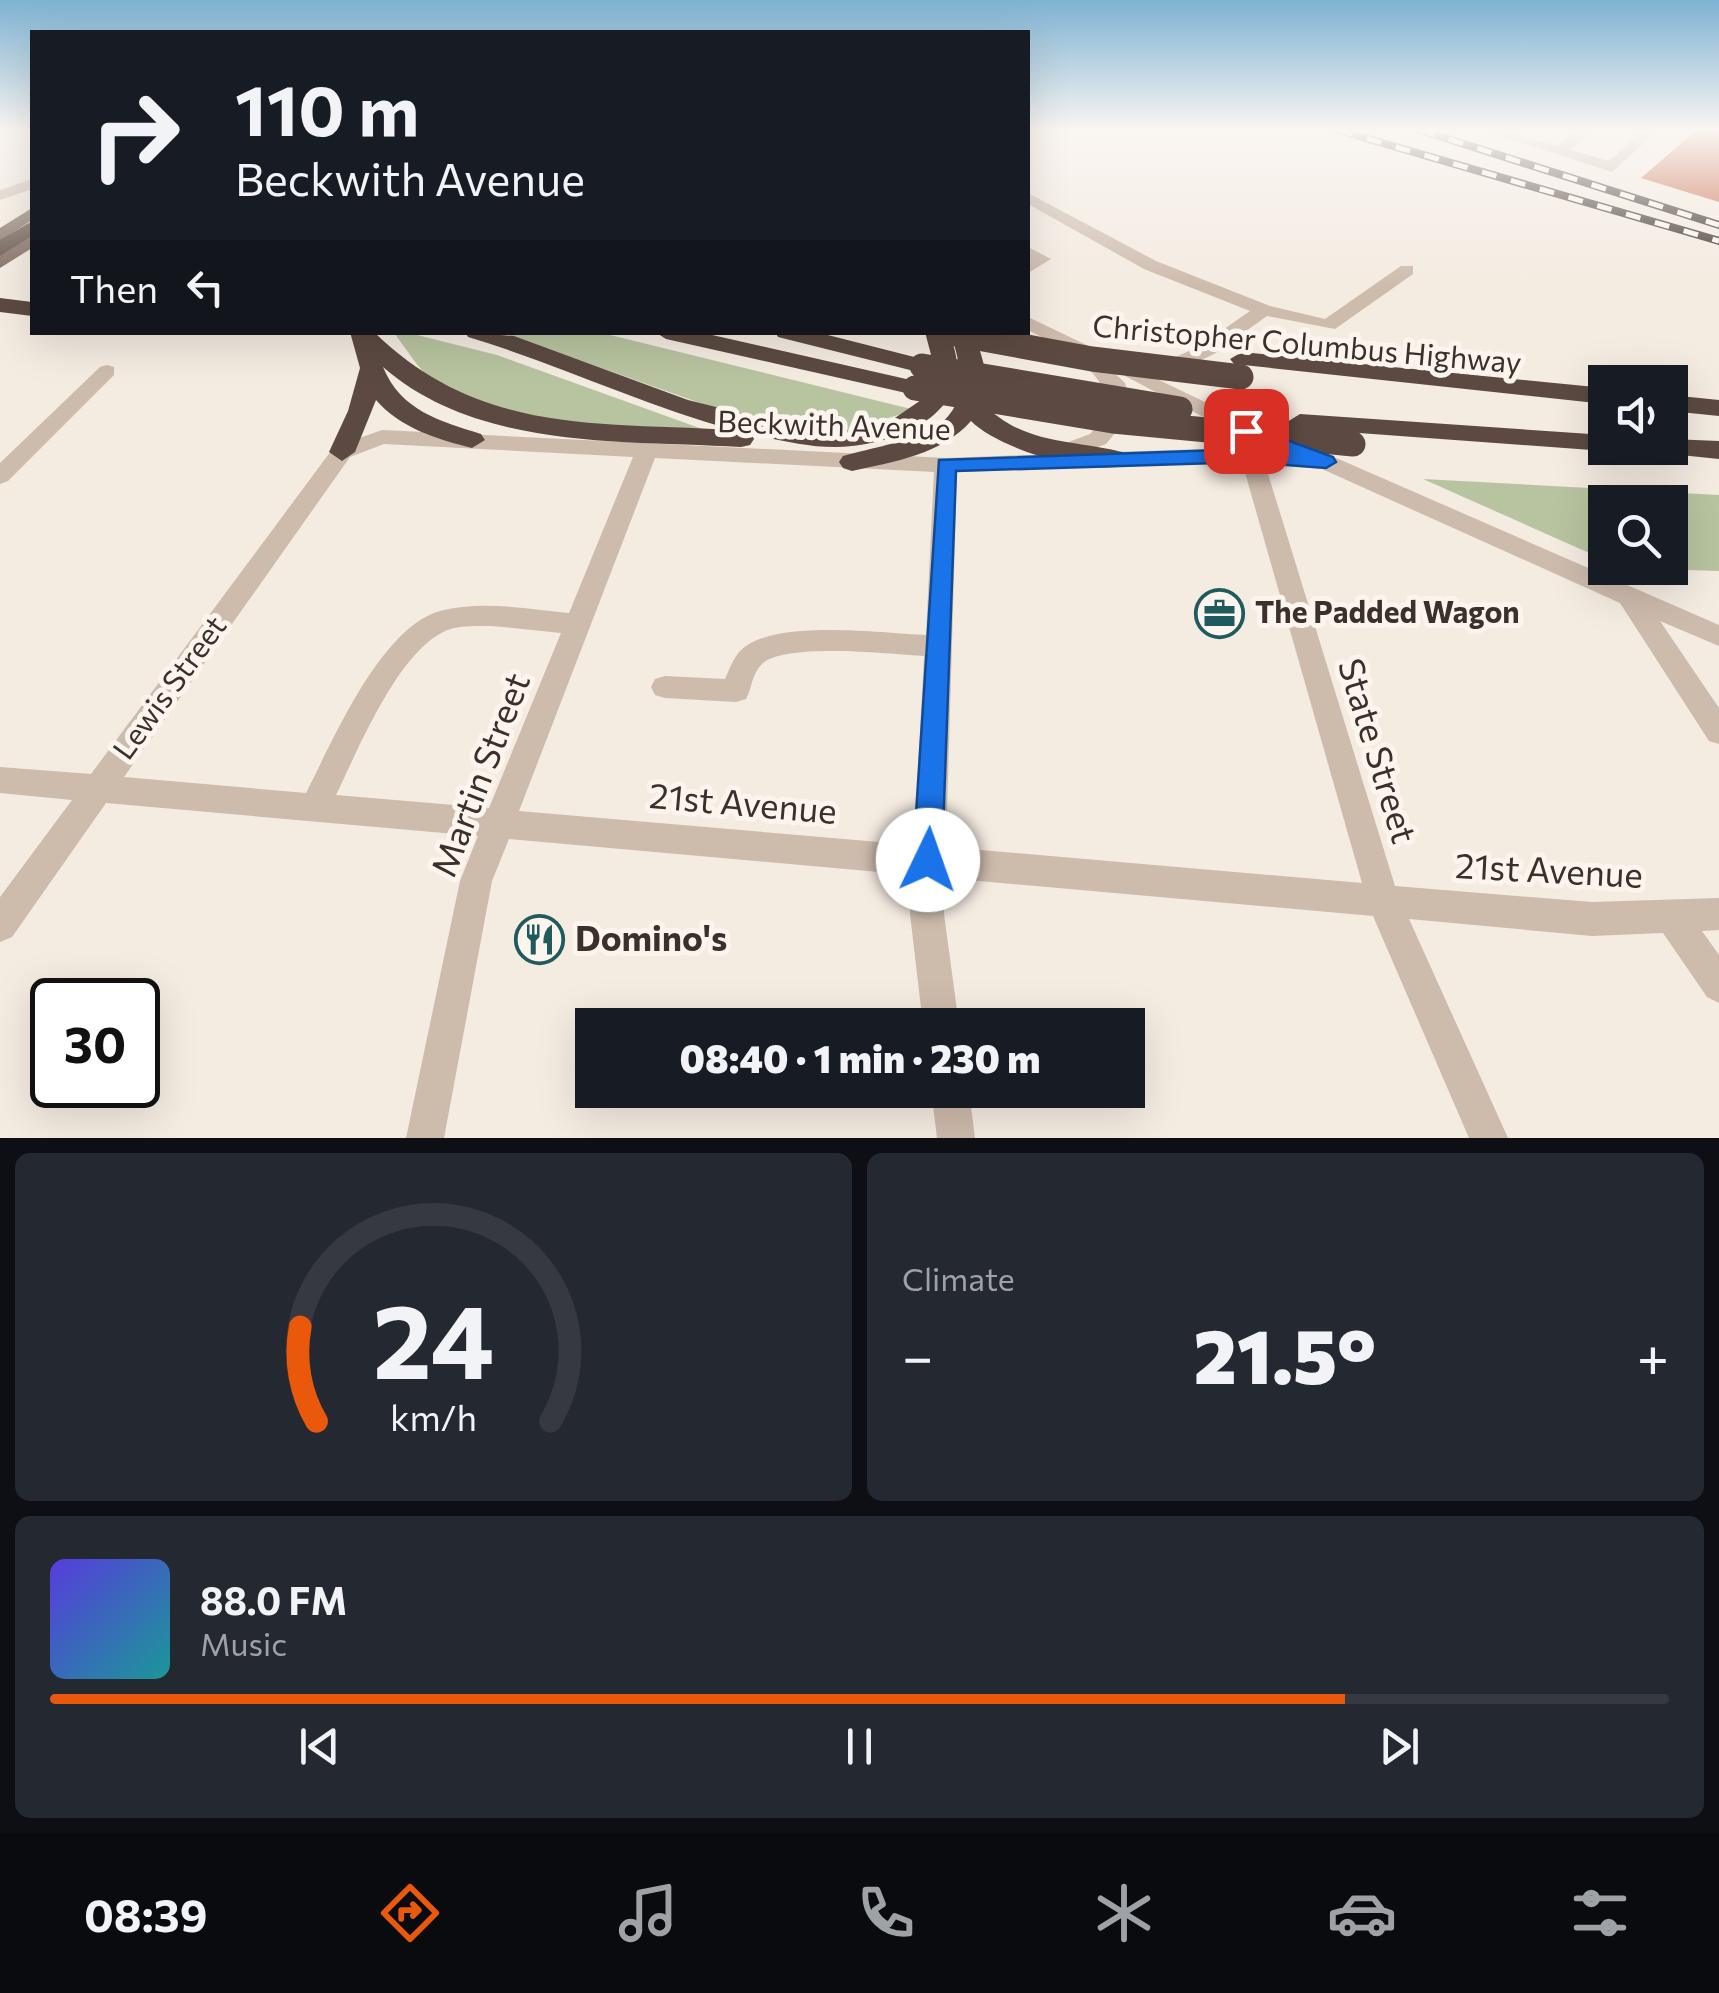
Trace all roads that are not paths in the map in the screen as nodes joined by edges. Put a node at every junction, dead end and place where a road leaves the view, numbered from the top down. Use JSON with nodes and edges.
{"nodes":[{"id":1,"x":30,"y":185,"type":"edge"},
{"id":2,"x":0,"y":195,"type":"edge"},
{"id":3,"x":1030,"y":199,"type":"edge"},
{"id":4,"x":30,"y":214,"type":"edge"},
{"id":5,"x":1030,"y":216,"type":"edge"},
{"id":6,"x":1075,"y":226,"type":"junction"},
{"id":7,"x":30,"y":228,"type":"edge"},
{"id":8,"x":0,"y":236,"type":"edge"},
{"id":9,"x":30,"y":241,"type":"edge"},
{"id":10,"x":0,"y":250,"type":"edge"},
{"id":11,"x":1030,"y":253,"type":"edge"},
{"id":12,"x":0,"y":263,"type":"edge"},
{"id":13,"x":1030,"y":267,"type":"edge"},
{"id":14,"x":1407,"y":270,"type":"dead end"},
{"id":15,"x":0,"y":304,"type":"edge"},
{"id":16,"x":30,"y":310,"type":"edge"},
{"id":17,"x":1264,"y":310,"type":"junction"},
{"id":18,"x":30,"y":322,"type":"edge"},
{"id":19,"x":0,"y":326,"type":"edge"},
{"id":20,"x":1030,"y":326,"type":"edge"},
{"id":21,"x":1030,"y":327,"type":"edge"},
{"id":22,"x":361,"y":335,"type":"edge"},
{"id":23,"x":363,"y":335,"type":"edge"},
{"id":24,"x":486,"y":335,"type":"edge"},
{"id":25,"x":683,"y":335,"type":"edge"},
{"id":26,"x":795,"y":335,"type":"edge"},
{"id":27,"x":937,"y":335,"type":"edge"},
{"id":28,"x":961,"y":335,"type":"edge"},
{"id":29,"x":961,"y":335,"type":"edge"},
{"id":30,"x":1075,"y":346,"type":"junction"},
{"id":31,"x":1242,"y":368,"type":"junction"},
{"id":32,"x":370,"y":371,"type":"junction"},
{"id":33,"x":108,"y":372,"type":"dead end"},
{"id":34,"x":918,"y":377,"type":"junction"},
{"id":35,"x":1144,"y":380,"type":"junction"},
{"id":36,"x":1588,"y":399,"type":"edge"},
{"id":37,"x":970,"y":404,"type":"junction"},
{"id":38,"x":1688,"y":406,"type":"edge"},
{"id":39,"x":1719,"y":409,"type":"edge"},
{"id":40,"x":1524,"y":438,"type":"junction"},
{"id":41,"x":472,"y":440,"type":"junction"},
{"id":42,"x":830,"y":440,"type":"junction"},
{"id":43,"x":1588,"y":442,"type":"edge"},
{"id":44,"x":1247,"y":443,"type":"junction"},
{"id":45,"x":1688,"y":448,"type":"edge"},
{"id":46,"x":646,"y":450,"type":"junction"},
{"id":47,"x":1719,"y":450,"type":"edge"},
{"id":48,"x":342,"y":452,"type":"junction"},
{"id":49,"x":1063,"y":452,"type":"junction"},
{"id":50,"x":1116,"y":459,"type":"junction"},
{"id":51,"x":852,"y":462,"type":"junction"},
{"id":52,"x":946,"y":465,"type":"junction"},
{"id":53,"x":0,"y":476,"type":"edge"},
{"id":54,"x":1628,"y":596,"type":"junction"},
{"id":55,"x":579,"y":624,"type":"junction"},
{"id":56,"x":1719,"y":636,"type":"edge"},
{"id":57,"x":939,"y":646,"type":"junction"},
{"id":58,"x":664,"y":686,"type":"dead end"},
{"id":59,"x":1719,"y":732,"type":"edge"},
{"id":60,"x":0,"y":780,"type":"edge"},
{"id":61,"x":98,"y":788,"type":"junction"},
{"id":62,"x":314,"y":807,"type":"junction"},
{"id":63,"x":498,"y":822,"type":"junction"},
{"id":64,"x":928,"y":860,"type":"junction"},
{"id":65,"x":1383,"y":900,"type":"junction"},
{"id":66,"x":1719,"y":914,"type":"edge"},
{"id":67,"x":1673,"y":918,"type":"junction"},
{"id":68,"x":0,"y":926,"type":"edge"},
{"id":69,"x":1719,"y":986,"type":"edge"},
{"id":70,"x":940,"y":1008,"type":"edge"},
{"id":71,"x":952,"y":1108,"type":"edge"},
{"id":72,"x":425,"y":1138,"type":"edge"},
{"id":73,"x":956,"y":1138,"type":"edge"},
{"id":74,"x":1489,"y":1138,"type":"edge"}],
"edges":[{"from":1,"to":2,"type":"street"},
{"from":3,"to":6,"type":"street"},
{"from":4,"to":8,"type":"main road"},
{"from":5,"to":6,"type":"street"},
{"from":6,"to":17,"type":"street"},
{"from":7,"to":10,"type":"highway"},
{"from":9,"to":12,"type":"main road"},
{"from":11,"to":13,"type":"street"},
{"from":14,"to":17,"type":"street"},
{"from":15,"to":16,"type":"highway"},
{"from":17,"to":35,"type":"street"},
{"from":18,"to":19,"type":"highway"},
{"from":20,"to":31,"type":"highway"},
{"from":21,"to":30,"type":"street","name":"Beckwith Avenue"},
{"from":22,"to":32,"type":"highway"},
{"from":23,"to":42,"type":"highway"},
{"from":24,"to":42,"type":"highway"},
{"from":25,"to":34,"type":"highway"},
{"from":26,"to":34,"type":"highway"},
{"from":27,"to":42,"type":"highway"},
{"from":28,"to":31,"type":"highway","name":"Christopher Columbus Highway","bridge":true},
{"from":29,"to":37,"type":"highway"},
{"from":30,"to":35,"type":"street","name":"Beckwith Avenue"},
{"from":30,"to":49,"type":"street"},
{"from":31,"to":36,"type":"highway","name":"Christopher Columbus Highway"},
{"from":32,"to":41,"type":"highway"},
{"from":32,"to":48,"type":"highway"},
{"from":33,"to":53,"type":"street"},
{"from":34,"to":40,"type":"highway","bridge":true},
{"from":34,"to":40,"type":"highway","bridge":true},
{"from":35,"to":44,"type":"street","name":"Beckwith Avenue"},
{"from":37,"to":49,"type":"highway"},
{"from":37,"to":51,"type":"highway"},
{"from":38,"to":39,"type":"highway"},
{"from":40,"to":43,"type":"highway"},
{"from":41,"to":46,"type":"street","name":"Beckwith Avenue"},
{"from":41,"to":48,"type":"street","name":"Beckwith Avenue"},
{"from":44,"to":50,"type":"street","name":"Beckwith Avenue"},
{"from":44,"to":54,"type":"street","name":"Beckwith Avenue"},
{"from":44,"to":65,"type":"street","name":"State Street"},
{"from":45,"to":47,"type":"highway"},
{"from":46,"to":51,"type":"street","name":"Beckwith Avenue"},
{"from":46,"to":55,"type":"street","name":"Martin Street"},
{"from":48,"to":61,"type":"street","name":"Lewis Street"},
{"from":49,"to":50,"type":"highway"},
{"from":50,"to":52,"type":"street","name":"Beckwith Avenue"},
{"from":51,"to":52,"type":"street","name":"Beckwith Avenue"},
{"from":52,"to":57,"type":"street"},
{"from":54,"to":56,"type":"street","name":"Beckwith Avenue"},
{"from":54,"to":59,"type":"street"},
{"from":55,"to":62,"type":"street"},
{"from":55,"to":63,"type":"street","name":"Martin Street"},
{"from":57,"to":58,"type":"street"},
{"from":57,"to":64,"type":"street"},
{"from":60,"to":61,"type":"street","name":"21st Avenue"},
{"from":61,"to":62,"type":"street","name":"21st Avenue"},
{"from":61,"to":68,"type":"street","name":"Lewis Street"},
{"from":62,"to":63,"type":"street","name":"21st Avenue"},
{"from":63,"to":64,"type":"street","name":"21st Avenue"},
{"from":63,"to":72,"type":"street","name":"Martin Street"},
{"from":64,"to":65,"type":"street","name":"21st Avenue"},
{"from":64,"to":70,"type":"street"},
{"from":65,"to":67,"type":"street","name":"21st Avenue"},
{"from":65,"to":74,"type":"street","name":"State Street"},
{"from":66,"to":67,"type":"street","name":"21st Avenue"},
{"from":67,"to":69,"type":"street"},
{"from":71,"to":73,"type":"street"}]}
